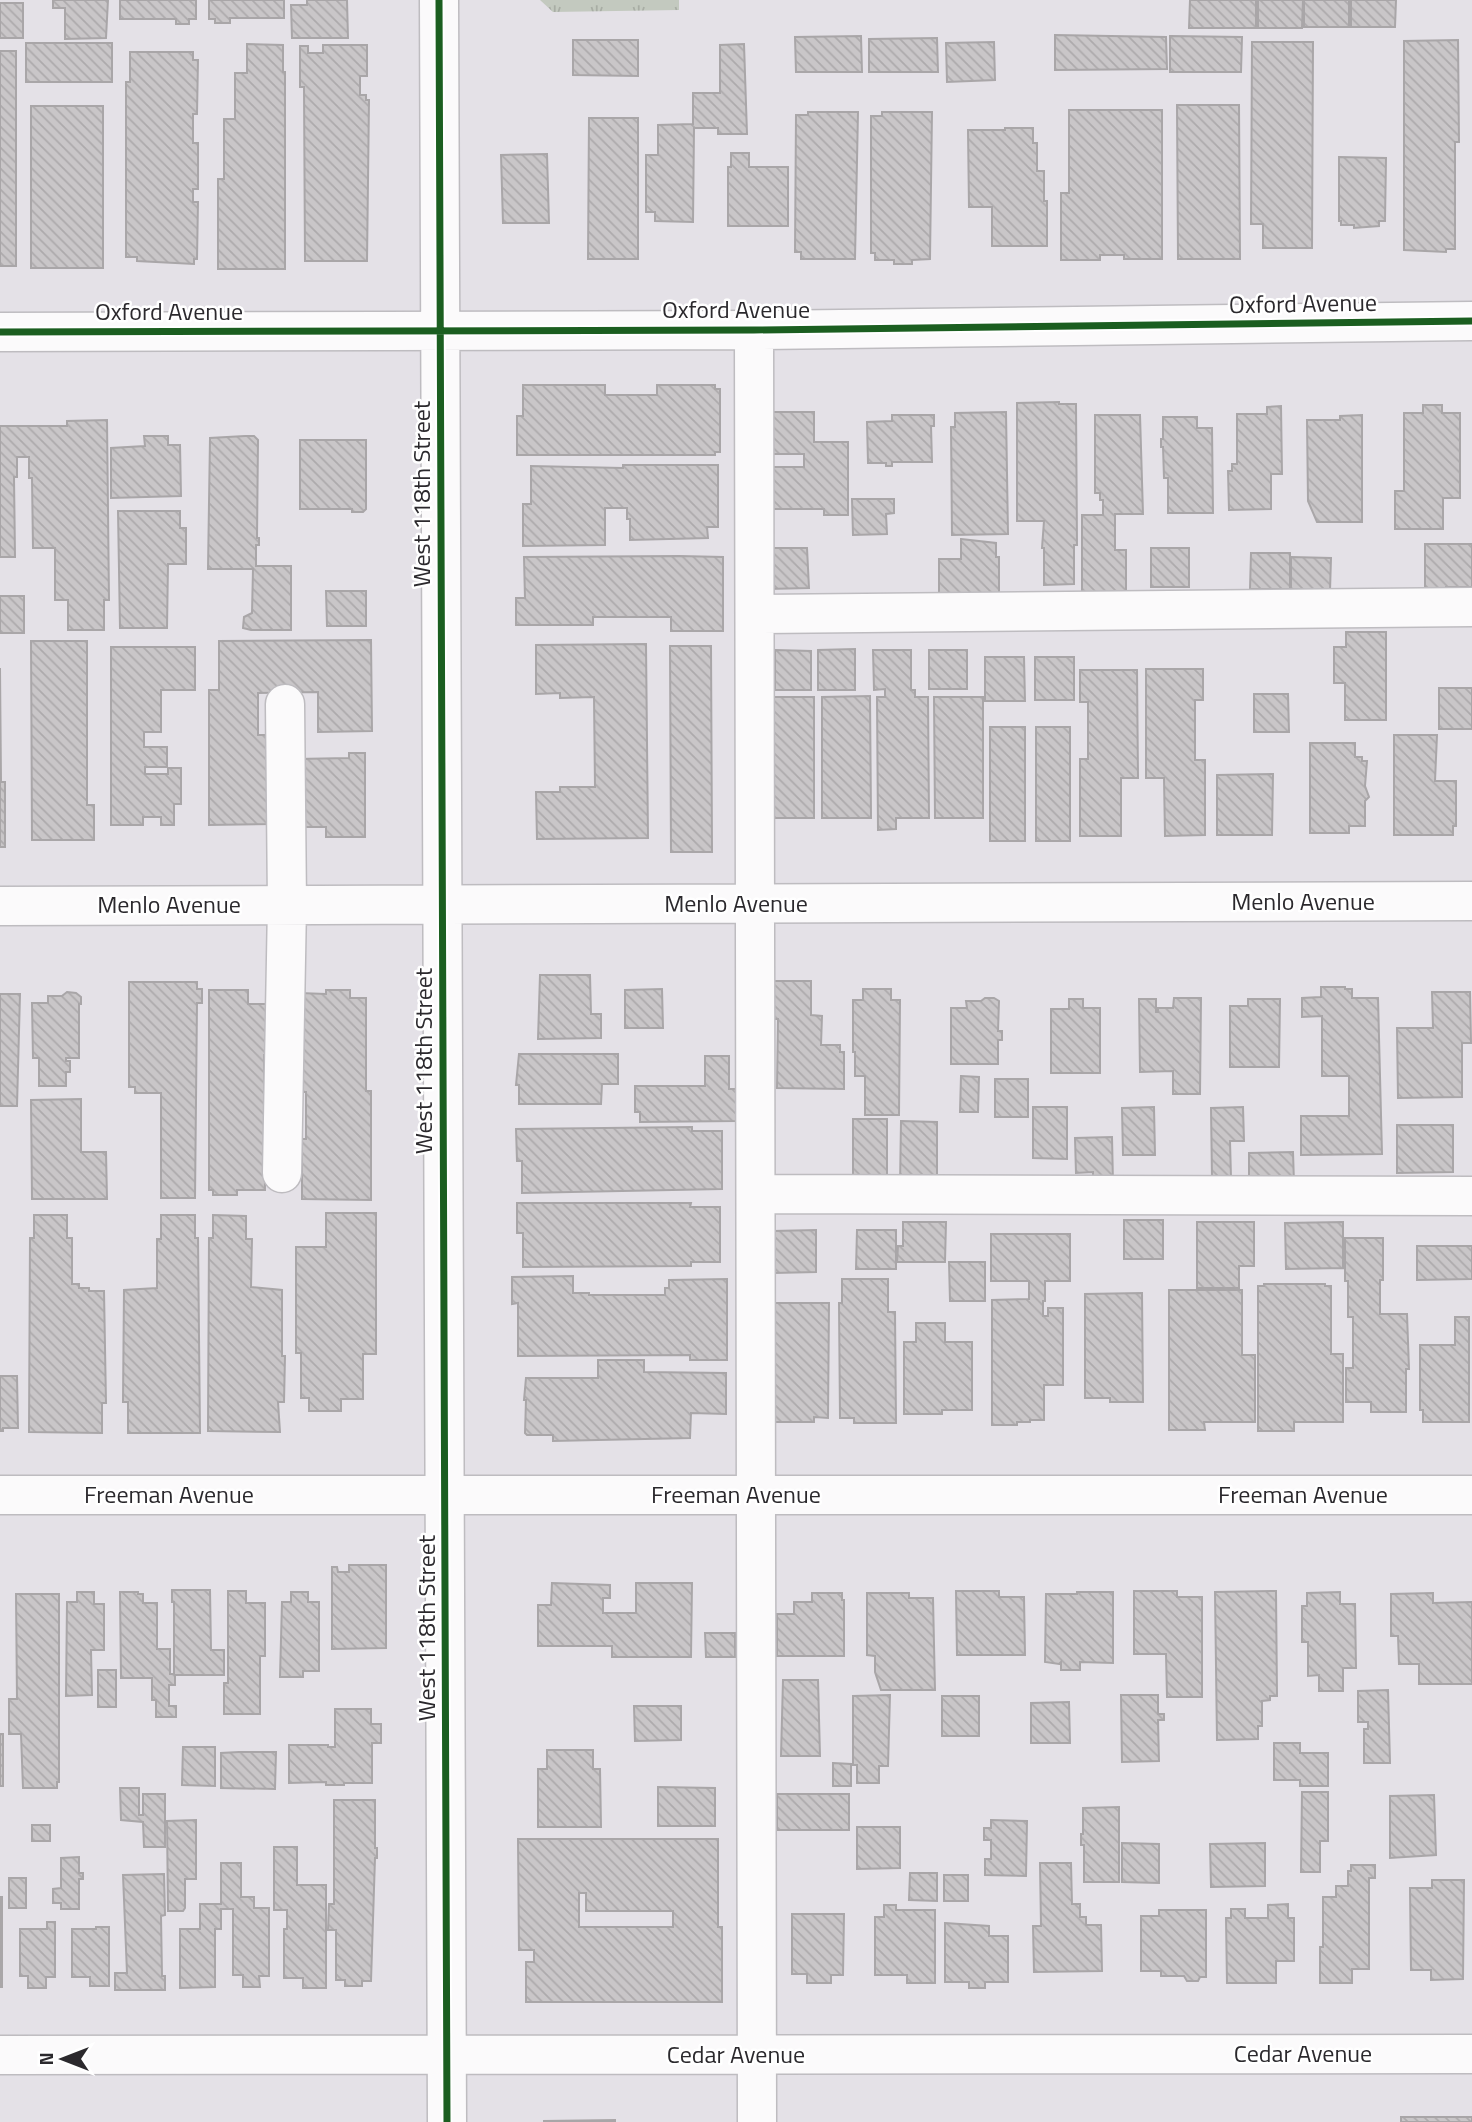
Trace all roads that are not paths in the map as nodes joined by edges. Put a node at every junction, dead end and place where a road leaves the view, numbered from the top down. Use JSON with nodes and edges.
{"nodes":[{"id":1,"x":439,"y":0,"type":"edge"},
{"id":2,"x":1472,"y":321,"type":"edge"},
{"id":3,"x":440,"y":330,"type":"junction"},
{"id":4,"x":754,"y":330,"type":"junction"},
{"id":5,"x":0,"y":332,"type":"edge"},
{"id":6,"x":1472,"y":607,"type":"edge"},
{"id":7,"x":755,"y":614,"type":"junction"},
{"id":8,"x":285,"y":705,"type":"dead end"},
{"id":9,"x":1472,"y":901,"type":"edge"},
{"id":10,"x":755,"y":904,"type":"junction"},
{"id":11,"x":287,"y":905,"type":"junction"},
{"id":12,"x":443,"y":905,"type":"junction"},
{"id":13,"x":0,"y":906,"type":"edge"},
{"id":14,"x":282,"y":1173,"type":"dead end"},
{"id":15,"x":756,"y":1194,"type":"junction"},
{"id":16,"x":1472,"y":1196,"type":"edge"},
{"id":17,"x":0,"y":1495,"type":"edge"},
{"id":18,"x":446,"y":1495,"type":"junction"},
{"id":19,"x":756,"y":1495,"type":"junction"},
{"id":20,"x":1472,"y":1495,"type":"edge"},
{"id":21,"x":1472,"y":2054,"type":"edge"},
{"id":22,"x":0,"y":2055,"type":"edge"},
{"id":23,"x":447,"y":2055,"type":"junction"},
{"id":24,"x":757,"y":2055,"type":"junction"},
{"id":25,"x":447,"y":2122,"type":"edge"},
{"id":26,"x":757,"y":2122,"type":"edge"}],
"edges":[{"from":1,"to":3,"type":"street","name":"West 118th Street"},
{"from":2,"to":4,"type":"street","name":"Oxford Avenue"},
{"from":3,"to":4,"type":"street","name":"Oxford Avenue"},
{"from":3,"to":5,"type":"street","name":"Oxford Avenue"},
{"from":3,"to":12,"type":"street","name":"West 118th Street"},
{"from":4,"to":7,"type":"street"},
{"from":6,"to":7,"type":"street"},
{"from":7,"to":10,"type":"street"},
{"from":8,"to":11,"type":"street"},
{"from":9,"to":10,"type":"street","name":"Menlo Avenue"},
{"from":10,"to":12,"type":"street","name":"Menlo Avenue"},
{"from":10,"to":15,"type":"street"},
{"from":11,"to":12,"type":"street","name":"Menlo Avenue"},
{"from":11,"to":13,"type":"street","name":"Menlo Avenue"},
{"from":11,"to":14,"type":"street"},
{"from":12,"to":18,"type":"street","name":"West 118th Street"},
{"from":15,"to":16,"type":"street"},
{"from":15,"to":19,"type":"street"},
{"from":17,"to":18,"type":"street","name":"Freeman Avenue"},
{"from":18,"to":19,"type":"street","name":"Freeman Avenue"},
{"from":18,"to":23,"type":"street","name":"West 118th Street"},
{"from":19,"to":20,"type":"street","name":"Freeman Avenue"},
{"from":19,"to":24,"type":"street"},
{"from":21,"to":24,"type":"street","name":"Cedar Avenue"},
{"from":22,"to":23,"type":"street","name":"Cedar Avenue"},
{"from":23,"to":24,"type":"street","name":"Cedar Avenue"},
{"from":23,"to":25,"type":"street","name":"West 118th Street"},
{"from":24,"to":26,"type":"street"}]}
